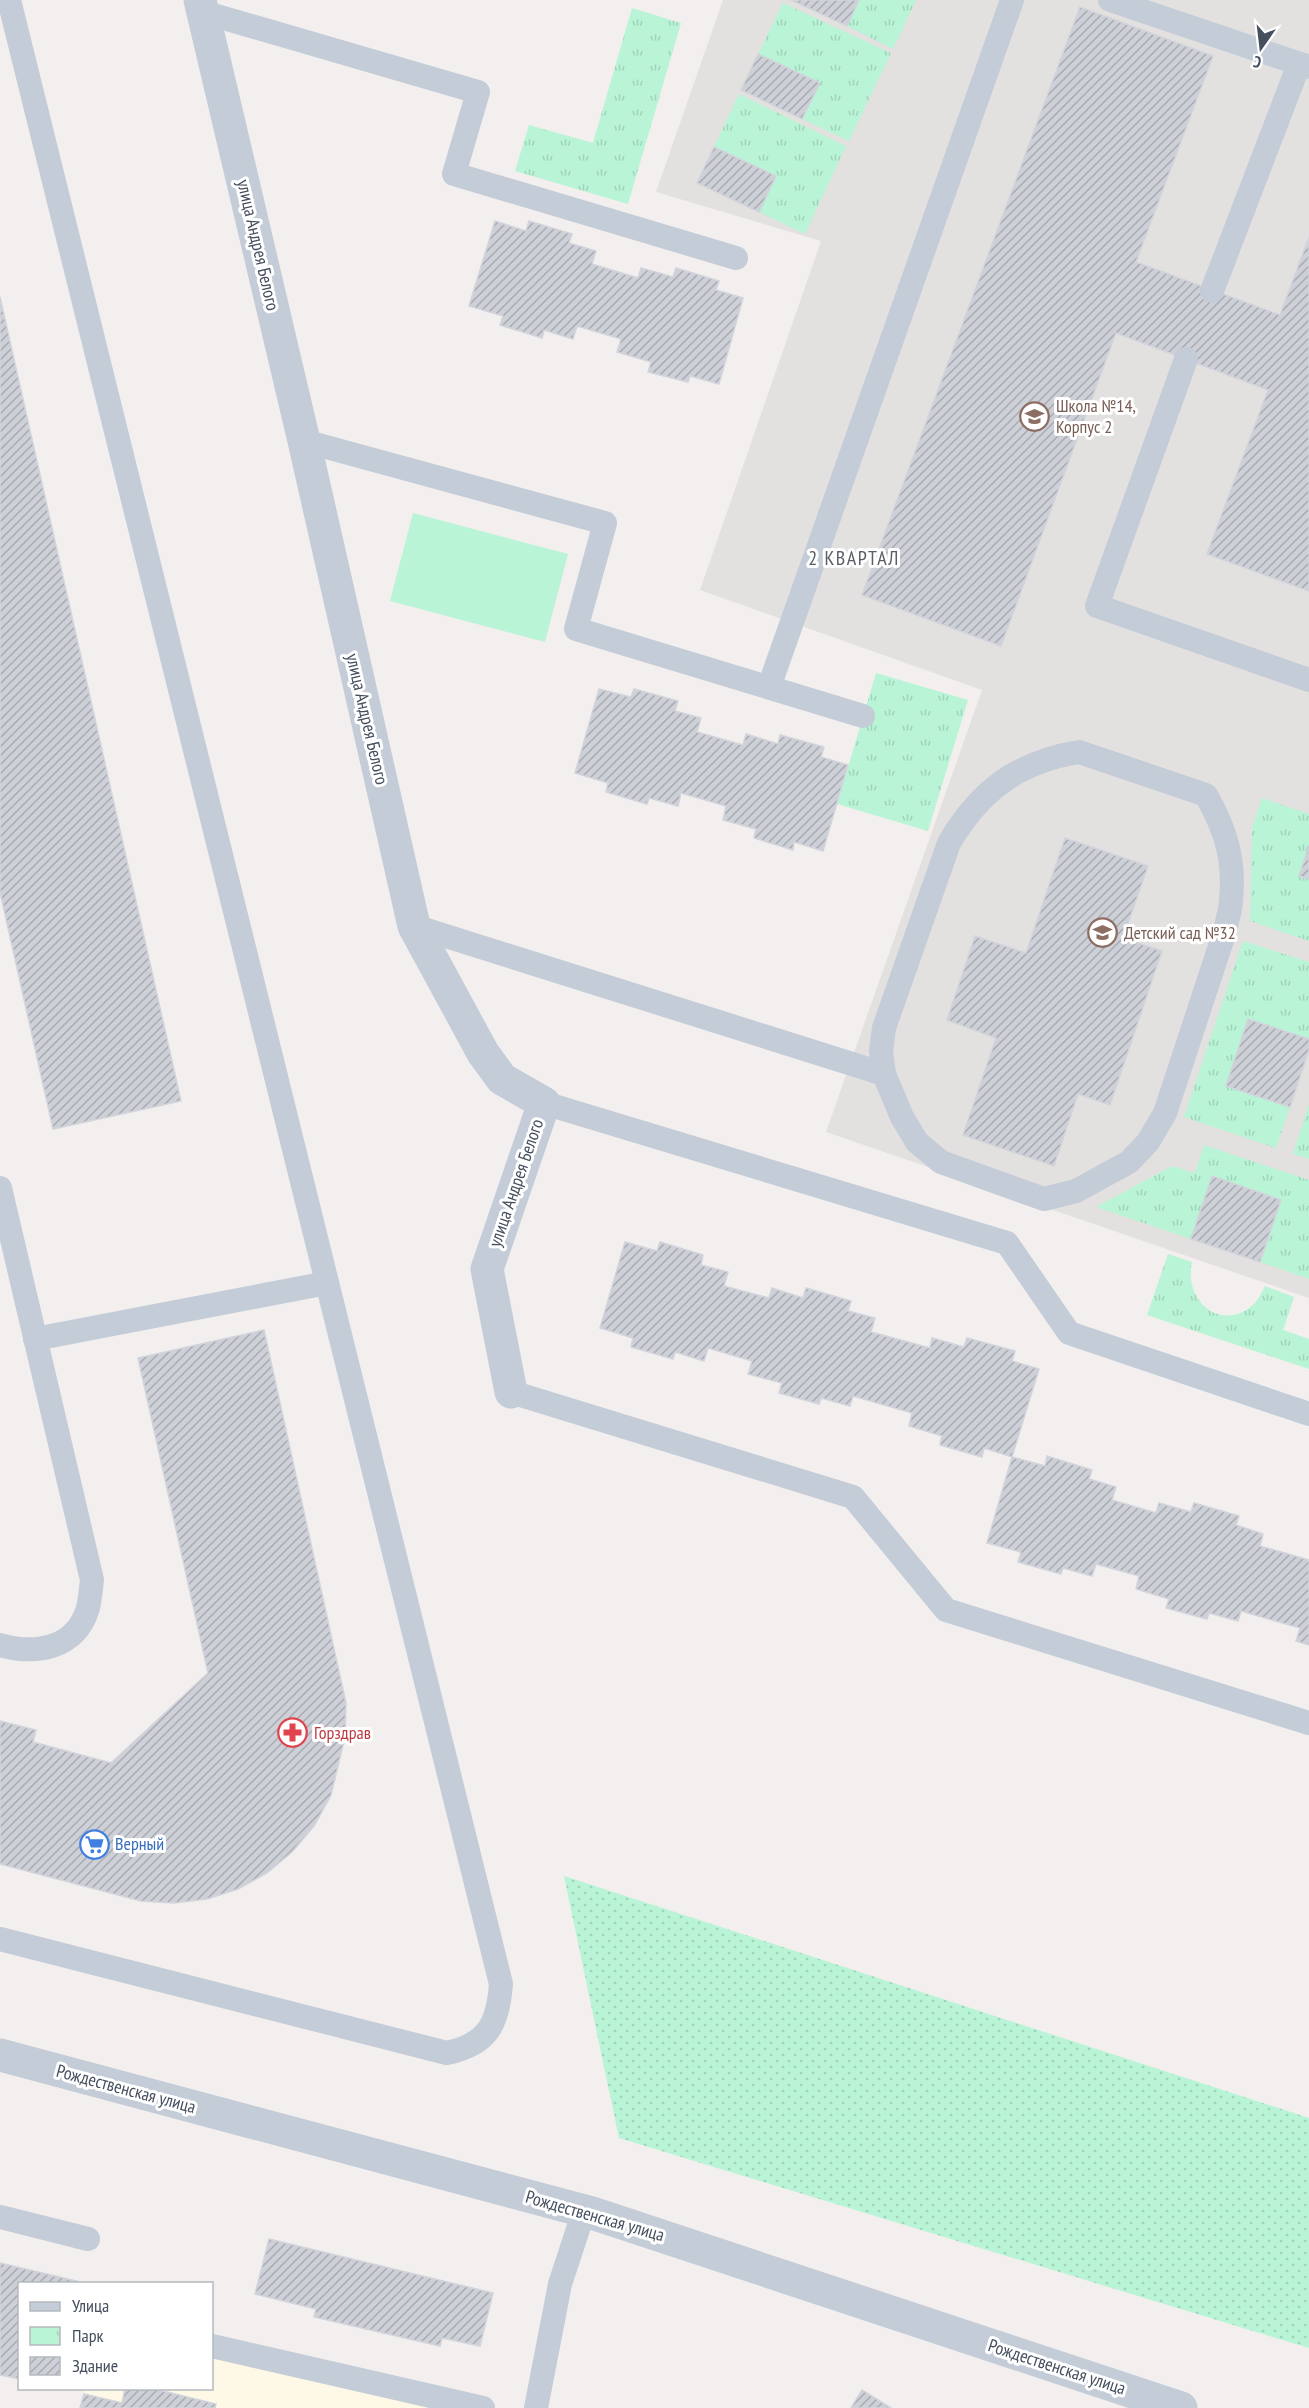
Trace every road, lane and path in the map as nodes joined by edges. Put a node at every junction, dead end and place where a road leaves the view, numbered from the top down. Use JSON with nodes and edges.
{"nodes":[{"id":1,"x":9,"y":0,"type":"edge"},
{"id":2,"x":1012,"y":0,"type":"edge"},
{"id":3,"x":1110,"y":0,"type":"edge"},
{"id":4,"x":202,"y":6,"type":"edge"},
{"id":5,"x":1304,"y":66,"type":"edge"},
{"id":6,"x":736,"y":258,"type":"dead end"},
{"id":7,"x":1212,"y":291,"type":"dead end"},
{"id":8,"x":1186,"y":359,"type":"dead end"},
{"id":9,"x":304,"y":441,"type":"junction"},
{"id":10,"x":1309,"y":680,"type":"edge"},
{"id":11,"x":769,"y":687,"type":"junction"},
{"id":12,"x":863,"y":716,"type":"dead end"},
{"id":13,"x":414,"y":926,"type":"junction"},
{"id":14,"x":884,"y":1074,"type":"junction"},
{"id":15,"x":544,"y":1103,"type":"junction"},
{"id":16,"x":0,"y":1188,"type":"edge"},
{"id":17,"x":327,"y":1282,"type":"junction"},
{"id":18,"x":35,"y":1339,"type":"junction"},
{"id":19,"x":511,"y":1392,"type":"joint"},
{"id":20,"x":1309,"y":1414,"type":"edge"},
{"id":21,"x":0,"y":1645,"type":"edge"},
{"id":22,"x":1309,"y":1723,"type":"edge"},
{"id":23,"x":0,"y":1939,"type":"edge"},
{"id":24,"x":0,"y":2055,"type":"edge"},
{"id":25,"x":584,"y":2211,"type":"junction"},
{"id":26,"x":0,"y":2217,"type":"edge"},
{"id":27,"x":88,"y":2240,"type":"dead end"},
{"id":28,"x":213,"y":2346,"type":"edge"},
{"id":29,"x":483,"y":2408,"type":"edge"},
{"id":30,"x":536,"y":2408,"type":"edge"},
{"id":31,"x":1181,"y":2408,"type":"edge"}],
"edges":[{"from":1,"to":17,"type":"lane"},
{"from":2,"to":11,"type":"lane"},
{"from":3,"to":5,"type":"lane"},
{"from":4,"to":6,"type":"lane"},
{"from":4,"to":9,"type":"street","name":"улица Андрея Белого"},
{"from":5,"to":7,"type":"lane"},
{"from":8,"to":10,"type":"lane"},
{"from":9,"to":11,"type":"lane"},
{"from":9,"to":13,"type":"street","name":"улица Андрея Белого"},
{"from":11,"to":12,"type":"lane"},
{"from":13,"to":14,"type":"lane"},
{"from":13,"to":15,"type":"street","name":"улица Андрея Белого"},
{"from":14,"to":14,"type":"lane"},
{"from":15,"to":19,"type":"street","name":"улица Андрея Белого"},
{"from":15,"to":20,"type":"lane"},
{"from":16,"to":18,"type":"lane"},
{"from":17,"to":18,"type":"lane"},
{"from":17,"to":23,"type":"lane"},
{"from":18,"to":21,"type":"lane"},
{"from":19,"to":22,"type":"lane"},
{"from":24,"to":25,"type":"street","name":"Рождественская улица"},
{"from":25,"to":30,"type":"lane"},
{"from":25,"to":31,"type":"street","name":"Рождественская улица"},
{"from":26,"to":27,"type":"lane"},
{"from":28,"to":29,"type":"lane"}]}
